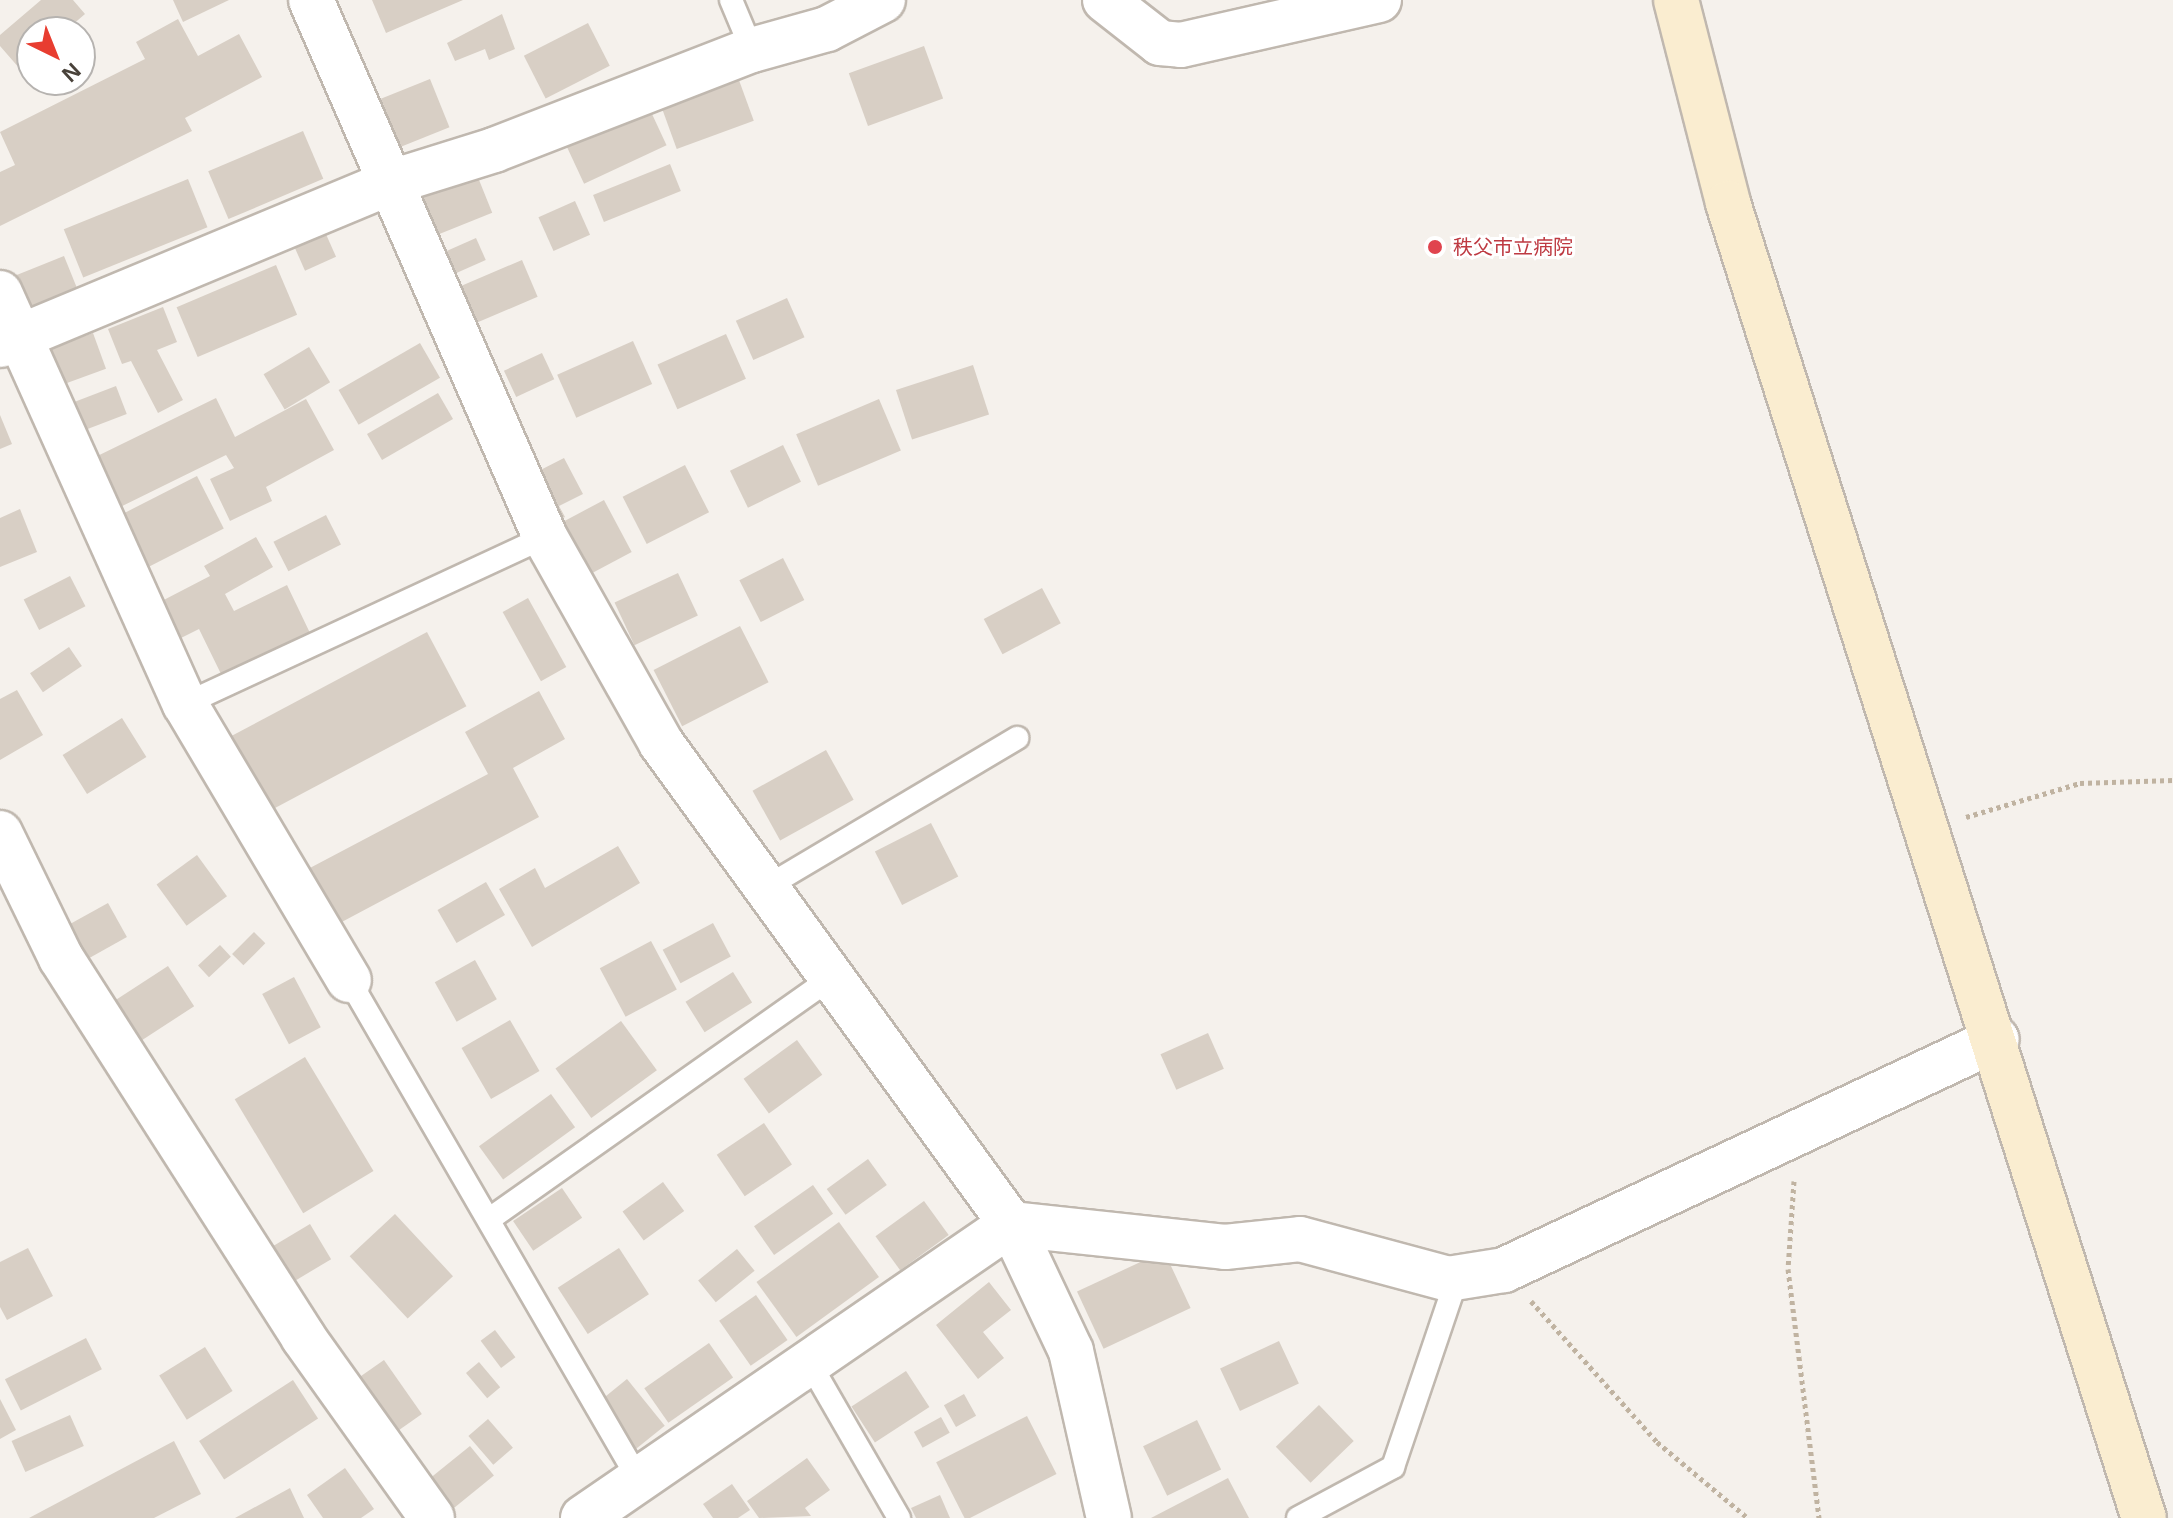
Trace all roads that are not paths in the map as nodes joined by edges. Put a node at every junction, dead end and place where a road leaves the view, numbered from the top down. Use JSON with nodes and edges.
{"nodes":[{"id":1,"x":311,"y":0,"type":"edge"},
{"id":2,"x":731,"y":0,"type":"edge"},
{"id":3,"x":883,"y":0,"type":"edge"},
{"id":4,"x":1105,"y":0,"type":"edge"},
{"id":5,"x":1379,"y":0,"type":"edge"},
{"id":6,"x":1676,"y":0,"type":"edge"},
{"id":7,"x":752,"y":50,"type":"junction"},
{"id":8,"x":392,"y":182,"type":"junction"},
{"id":9,"x":0,"y":293,"type":"edge"},
{"id":10,"x":9,"y":342,"type":"edge"},
{"id":11,"x":545,"y":537,"type":"junction"},
{"id":12,"x":185,"y":704,"type":"junction"},
{"id":13,"x":1017,"y":738,"type":"dead end"},
{"id":14,"x":0,"y":833,"type":"edge"},
{"id":15,"x":768,"y":886,"type":"junction"},
{"id":16,"x":835,"y":975,"type":"junction"},
{"id":17,"x":349,"y":980,"type":"joint"},
{"id":18,"x":1997,"y":1039,"type":"junction"},
{"id":19,"x":491,"y":1218,"type":"junction"},
{"id":20,"x":1011,"y":1224,"type":"junction"},
{"id":21,"x":1457,"y":1278,"type":"junction"},
{"id":22,"x":809,"y":1362,"type":"junction"},
{"id":23,"x":639,"y":1480,"type":"junction"},
{"id":24,"x":432,"y":1518,"type":"edge"},
{"id":25,"x":583,"y":1518,"type":"edge"},
{"id":26,"x":899,"y":1518,"type":"edge"},
{"id":27,"x":1109,"y":1518,"type":"edge"},
{"id":28,"x":1298,"y":1518,"type":"edge"},
{"id":29,"x":2144,"y":1518,"type":"edge"}],
"edges":[{"from":1,"to":8,"type":"street"},
{"from":2,"to":7,"type":"lane"},
{"from":3,"to":7,"type":"street"},
{"from":4,"to":5,"type":"street"},
{"from":6,"to":18,"type":"street"},
{"from":7,"to":8,"type":"street"},
{"from":8,"to":10,"type":"street"},
{"from":8,"to":11,"type":"street"},
{"from":9,"to":10,"type":"street"},
{"from":10,"to":12,"type":"street"},
{"from":11,"to":12,"type":"lane"},
{"from":11,"to":15,"type":"street"},
{"from":12,"to":17,"type":"street"},
{"from":13,"to":15,"type":"lane"},
{"from":14,"to":24,"type":"street"},
{"from":15,"to":16,"type":"street"},
{"from":16,"to":19,"type":"lane"},
{"from":16,"to":20,"type":"street"},
{"from":17,"to":19,"type":"lane"},
{"from":18,"to":21,"type":"street"},
{"from":18,"to":29,"type":"street"},
{"from":19,"to":23,"type":"lane"},
{"from":20,"to":21,"type":"street"},
{"from":20,"to":22,"type":"street"},
{"from":20,"to":27,"type":"street"},
{"from":21,"to":28,"type":"lane"},
{"from":22,"to":23,"type":"street"},
{"from":22,"to":26,"type":"lane"},
{"from":23,"to":25,"type":"street"}]}
